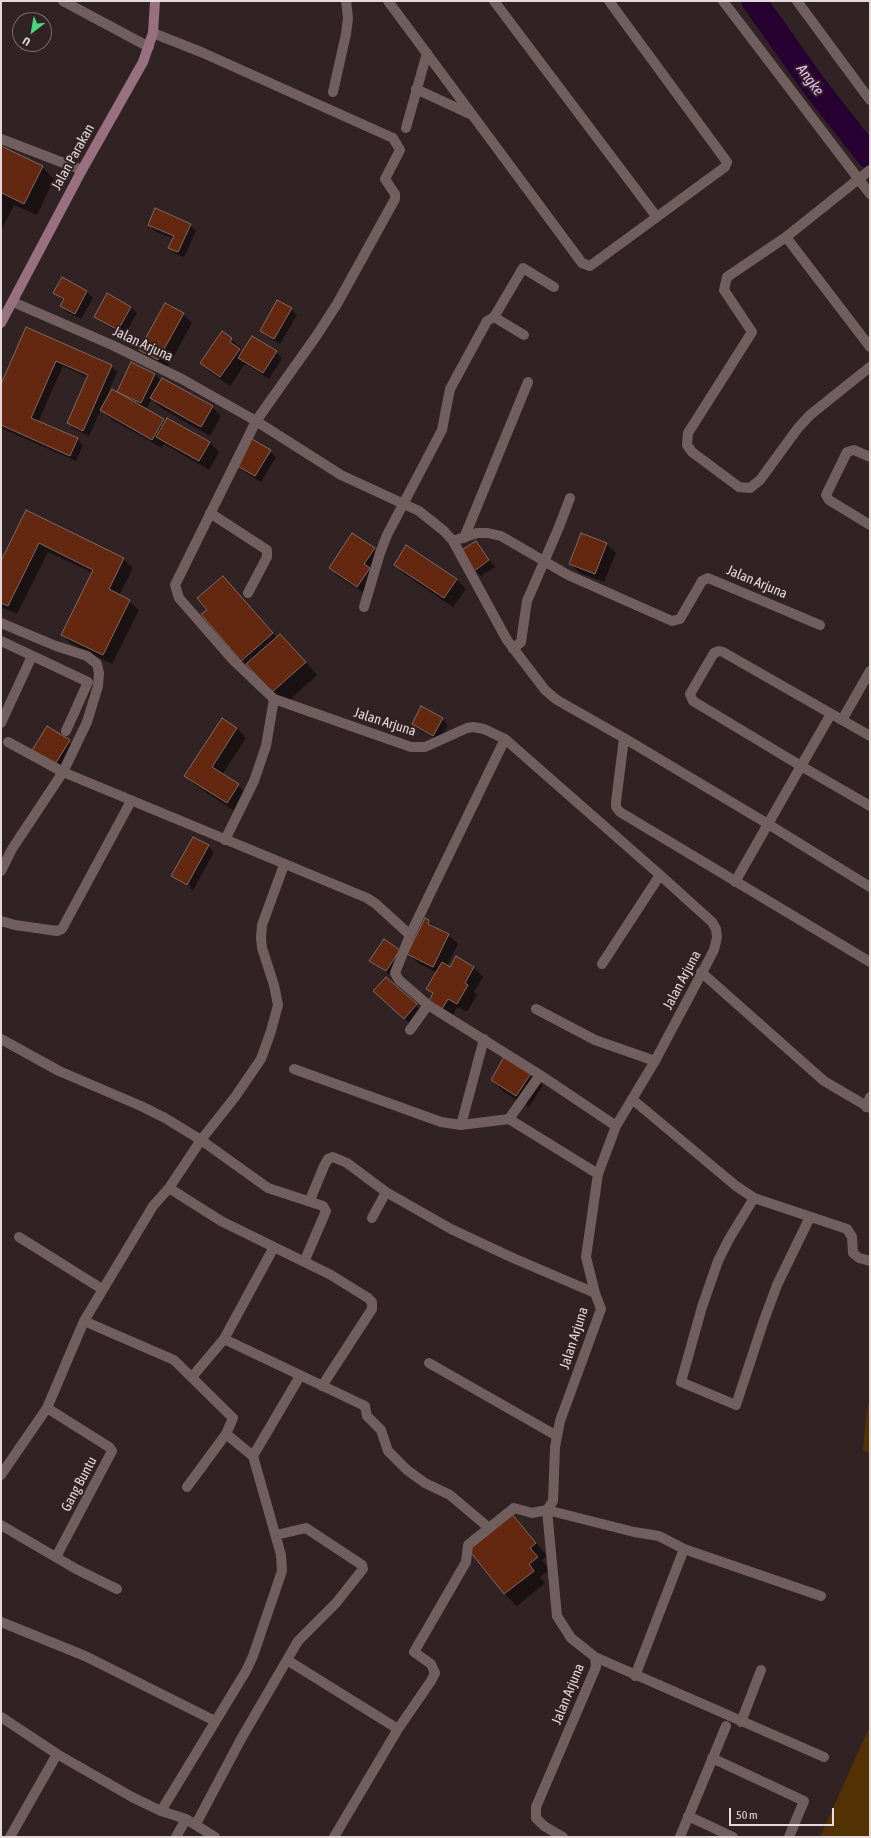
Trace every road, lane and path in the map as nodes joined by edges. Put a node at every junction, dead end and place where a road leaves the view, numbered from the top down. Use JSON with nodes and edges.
{"nodes":[{"id":1,"x":63,"y":1,"type":"edge"},
{"id":2,"x":155,"y":1,"type":"edge"},
{"id":3,"x":346,"y":1,"type":"edge"},
{"id":4,"x":388,"y":1,"type":"edge"},
{"id":5,"x":494,"y":1,"type":"edge"},
{"id":6,"x":609,"y":1,"type":"edge"},
{"id":7,"x":723,"y":1,"type":"edge"},
{"id":8,"x":797,"y":1,"type":"edge"},
{"id":9,"x":153,"y":33,"type":"junction"},
{"id":10,"x":150,"y":47,"type":"junction"},
{"id":11,"x":427,"y":53,"type":"junction"},
{"id":12,"x":416,"y":89,"type":"junction"},
{"id":13,"x":333,"y":92,"type":"dead end"},
{"id":14,"x":870,"y":100,"type":"edge"},
{"id":15,"x":474,"y":116,"type":"junction"},
{"id":16,"x":406,"y":128,"type":"dead end"},
{"id":17,"x":1,"y":139,"type":"edge"},
{"id":18,"x":82,"y":170,"type":"junction"},
{"id":19,"x":870,"y":170,"type":"edge"},
{"id":20,"x":859,"y":179,"type":"junction"},
{"id":21,"x":870,"y":194,"type":"edge"},
{"id":22,"x":656,"y":216,"type":"junction"},
{"id":23,"x":786,"y":237,"type":"junction"},
{"id":24,"x":554,"y":288,"type":"dead end"},
{"id":25,"x":13,"y":302,"type":"junction"},
{"id":26,"x":494,"y":317,"type":"junction"},
{"id":27,"x":1,"y":323,"type":"edge"},
{"id":28,"x":524,"y":335,"type":"dead end"},
{"id":29,"x":870,"y":347,"type":"edge"},
{"id":30,"x":870,"y":367,"type":"edge"},
{"id":31,"x":528,"y":382,"type":"dead end"},
{"id":32,"x":256,"y":421,"type":"junction"},
{"id":33,"x":870,"y":457,"type":"edge"},
{"id":34,"x":570,"y":498,"type":"dead end"},
{"id":35,"x":403,"y":502,"type":"junction"},
{"id":36,"x":210,"y":513,"type":"junction"},
{"id":37,"x":870,"y":525,"type":"edge"},
{"id":38,"x":464,"y":538,"type":"junction"},
{"id":39,"x":453,"y":541,"type":"junction"},
{"id":40,"x":544,"y":563,"type":"junction"},
{"id":41,"x":248,"y":593,"type":"dead end"},
{"id":42,"x":364,"y":607,"type":"dead end"},
{"id":43,"x":1,"y":623,"type":"edge"},
{"id":44,"x":820,"y":625,"type":"dead end"},
{"id":45,"x":1,"y":641,"type":"edge"},
{"id":46,"x":513,"y":649,"type":"junction"},
{"id":47,"x":32,"y":656,"type":"junction"},
{"id":48,"x":870,"y":671,"type":"edge"},
{"id":49,"x":274,"y":699,"type":"junction"},
{"id":50,"x":831,"y":714,"type":"junction"},
{"id":51,"x":842,"y":720,"type":"junction"},
{"id":52,"x":1,"y":723,"type":"edge"},
{"id":53,"x":66,"y":731,"type":"dead end"},
{"id":54,"x":870,"y":736,"type":"edge"},
{"id":55,"x":624,"y":738,"type":"junction"},
{"id":56,"x":505,"y":739,"type":"junction"},
{"id":57,"x":8,"y":742,"type":"dead end"},
{"id":58,"x":801,"y":766,"type":"junction"},
{"id":59,"x":63,"y":772,"type":"junction"},
{"id":60,"x":131,"y":801,"type":"junction"},
{"id":61,"x":870,"y":806,"type":"edge"},
{"id":62,"x":768,"y":824,"type":"junction"},
{"id":63,"x":225,"y":840,"type":"junction"},
{"id":64,"x":284,"y":865,"type":"junction"},
{"id":65,"x":1,"y":871,"type":"edge"},
{"id":66,"x":660,"y":875,"type":"junction"},
{"id":67,"x":736,"y":882,"type":"junction"},
{"id":68,"x":870,"y":888,"type":"edge"},
{"id":69,"x":1,"y":921,"type":"edge"},
{"id":70,"x":410,"y":935,"type":"junction"},
{"id":71,"x":870,"y":962,"type":"edge"},
{"id":72,"x":602,"y":964,"type":"dead end"},
{"id":73,"x":701,"y":972,"type":"junction"},
{"id":74,"x":428,"y":1005,"type":"junction"},
{"id":75,"x":536,"y":1009,"type":"dead end"},
{"id":76,"x":410,"y":1030,"type":"dead end"},
{"id":77,"x":1,"y":1039,"type":"edge"},
{"id":78,"x":484,"y":1039,"type":"junction"},
{"id":79,"x":655,"y":1060,"type":"junction"},
{"id":80,"x":294,"y":1069,"type":"dead end"},
{"id":81,"x":540,"y":1075,"type":"junction"},
{"id":82,"x":870,"y":1097,"type":"edge"},
{"id":83,"x":632,"y":1099,"type":"junction"},
{"id":84,"x":868,"y":1108,"type":"edge"},
{"id":85,"x":509,"y":1119,"type":"junction"},
{"id":86,"x":461,"y":1125,"type":"junction"},
{"id":87,"x":616,"y":1126,"type":"junction"},
{"id":88,"x":200,"y":1140,"type":"junction"},
{"id":89,"x":598,"y":1174,"type":"junction"},
{"id":90,"x":169,"y":1188,"type":"junction"},
{"id":91,"x":386,"y":1192,"type":"junction"},
{"id":92,"x":754,"y":1198,"type":"junction"},
{"id":93,"x":310,"y":1200,"type":"junction"},
{"id":94,"x":810,"y":1217,"type":"junction"},
{"id":95,"x":372,"y":1218,"type":"dead end"},
{"id":96,"x":19,"y":1237,"type":"dead end"},
{"id":97,"x":274,"y":1247,"type":"junction"},
{"id":98,"x":870,"y":1261,"type":"edge"},
{"id":99,"x":304,"y":1262,"type":"junction"},
{"id":100,"x":102,"y":1289,"type":"junction"},
{"id":101,"x":595,"y":1293,"type":"junction"},
{"id":102,"x":84,"y":1321,"type":"junction"},
{"id":103,"x":224,"y":1339,"type":"junction"},
{"id":104,"x":429,"y":1363,"type":"dead end"},
{"id":105,"x":300,"y":1376,"type":"junction"},
{"id":106,"x":192,"y":1377,"type":"junction"},
{"id":107,"x":322,"y":1386,"type":"junction"},
{"id":108,"x":47,"y":1408,"type":"junction"},
{"id":109,"x":226,"y":1434,"type":"junction"},
{"id":110,"x":557,"y":1436,"type":"junction"},
{"id":111,"x":253,"y":1456,"type":"junction"},
{"id":112,"x":1,"y":1475,"type":"edge"},
{"id":113,"x":187,"y":1487,"type":"dead end"},
{"id":114,"x":547,"y":1510,"type":"junction"},
{"id":115,"x":1,"y":1525,"type":"edge"},
{"id":116,"x":489,"y":1528,"type":"junction"},
{"id":117,"x":276,"y":1535,"type":"junction"},
{"id":118,"x":684,"y":1549,"type":"junction"},
{"id":119,"x":56,"y":1557,"type":"junction"},
{"id":120,"x":117,"y":1589,"type":"dead end"},
{"id":121,"x":820,"y":1596,"type":"dead end"},
{"id":122,"x":1,"y":1622,"type":"edge"},
{"id":123,"x":594,"y":1657,"type":"junction"},
{"id":124,"x":288,"y":1660,"type":"junction"},
{"id":125,"x":761,"y":1670,"type":"dead end"},
{"id":126,"x":635,"y":1676,"type":"junction"},
{"id":127,"x":1,"y":1717,"type":"edge"},
{"id":128,"x":215,"y":1721,"type":"junction"},
{"id":129,"x":741,"y":1722,"type":"junction"},
{"id":130,"x":726,"y":1726,"type":"dead end"},
{"id":131,"x":398,"y":1729,"type":"junction"},
{"id":132,"x":57,"y":1754,"type":"junction"},
{"id":133,"x":824,"y":1757,"type":"dead end"},
{"id":134,"x":712,"y":1758,"type":"junction"},
{"id":135,"x":162,"y":1811,"type":"junction"},
{"id":136,"x":688,"y":1816,"type":"junction"},
{"id":137,"x":186,"y":1819,"type":"junction"},
{"id":138,"x":196,"y":1824,"type":"junction"},
{"id":139,"x":10,"y":1837,"type":"edge"},
{"id":140,"x":176,"y":1837,"type":"edge"},
{"id":141,"x":215,"y":1837,"type":"edge"},
{"id":142,"x":334,"y":1837,"type":"edge"},
{"id":143,"x":563,"y":1837,"type":"edge"},
{"id":144,"x":680,"y":1837,"type":"edge"},
{"id":145,"x":732,"y":1837,"type":"edge"},
{"id":146,"x":789,"y":1837,"type":"edge"}],
"edges":[{"from":1,"to":10,"type":"street"},
{"from":2,"to":9,"type":"street","name":"Jalan Parakan"},
{"from":3,"to":13,"type":"street"},
{"from":4,"to":11,"type":"street"},
{"from":5,"to":22,"type":"street"},
{"from":6,"to":22,"type":"street"},
{"from":7,"to":20,"type":"street"},
{"from":8,"to":14,"type":"street"},
{"from":9,"to":10,"type":"street","name":"Jalan Parakan"},
{"from":9,"to":32,"type":"street"},
{"from":10,"to":18,"type":"street","name":"Jalan Parakan"},
{"from":11,"to":12,"type":"street"},
{"from":11,"to":15,"type":"street"},
{"from":12,"to":15,"type":"street"},
{"from":12,"to":16,"type":"street"},
{"from":15,"to":22,"type":"street"},
{"from":17,"to":18,"type":"street"},
{"from":18,"to":25,"type":"street","name":"Jalan Parakan"},
{"from":19,"to":20,"type":"street"},
{"from":20,"to":21,"type":"street"},
{"from":20,"to":23,"type":"street"},
{"from":23,"to":29,"type":"street"},
{"from":23,"to":30,"type":"street"},
{"from":24,"to":26,"type":"street"},
{"from":25,"to":27,"type":"street","name":"Jalan Parakan"},
{"from":25,"to":32,"type":"street","name":"Jalan Arjuna"},
{"from":26,"to":28,"type":"street"},
{"from":26,"to":35,"type":"street"},
{"from":31,"to":38,"type":"street"},
{"from":32,"to":35,"type":"street","name":"Jalan Arjuna"},
{"from":32,"to":36,"type":"street","name":"Jalan Arjuna"},
{"from":33,"to":37,"type":"street"},
{"from":34,"to":40,"type":"street"},
{"from":35,"to":39,"type":"street","name":"Jalan Arjuna"},
{"from":35,"to":42,"type":"street"},
{"from":36,"to":41,"type":"street"},
{"from":36,"to":49,"type":"street","name":"Jalan Arjuna"},
{"from":38,"to":39,"type":"street","name":"Jalan Arjuna"},
{"from":38,"to":40,"type":"street","name":"Jalan Arjuna"},
{"from":39,"to":46,"type":"street"},
{"from":40,"to":44,"type":"street","name":"Jalan Arjuna"},
{"from":40,"to":46,"type":"street"},
{"from":43,"to":59,"type":"street"},
{"from":45,"to":47,"type":"street"},
{"from":46,"to":55,"type":"street"},
{"from":47,"to":52,"type":"street"},
{"from":47,"to":53,"type":"street"},
{"from":48,"to":51,"type":"street"},
{"from":49,"to":56,"type":"street","name":"Jalan Arjuna"},
{"from":49,"to":63,"type":"street"},
{"from":50,"to":51,"type":"street"},
{"from":50,"to":58,"type":"street"},
{"from":50,"to":58,"type":"street"},
{"from":51,"to":54,"type":"street"},
{"from":55,"to":62,"type":"street"},
{"from":55,"to":67,"type":"street"},
{"from":56,"to":66,"type":"street","name":"Jalan Arjuna"},
{"from":56,"to":70,"type":"street"},
{"from":57,"to":59,"type":"street"},
{"from":58,"to":61,"type":"street"},
{"from":58,"to":62,"type":"street"},
{"from":59,"to":60,"type":"street"},
{"from":59,"to":65,"type":"street"},
{"from":60,"to":63,"type":"street"},
{"from":60,"to":69,"type":"street"},
{"from":62,"to":67,"type":"street"},
{"from":62,"to":68,"type":"street"},
{"from":63,"to":64,"type":"street"},
{"from":64,"to":70,"type":"street"},
{"from":64,"to":88,"type":"street"},
{"from":66,"to":72,"type":"street"},
{"from":66,"to":73,"type":"street","name":"Jalan Arjuna"},
{"from":67,"to":71,"type":"street"},
{"from":70,"to":74,"type":"street"},
{"from":73,"to":79,"type":"street","name":"Jalan Arjuna"},
{"from":73,"to":84,"type":"street"},
{"from":74,"to":76,"type":"street"},
{"from":74,"to":78,"type":"street"},
{"from":75,"to":79,"type":"street"},
{"from":77,"to":88,"type":"street"},
{"from":78,"to":81,"type":"street"},
{"from":78,"to":86,"type":"street"},
{"from":79,"to":83,"type":"street","name":"Jalan Arjuna"},
{"from":80,"to":86,"type":"street"},
{"from":81,"to":85,"type":"street"},
{"from":81,"to":87,"type":"street"},
{"from":82,"to":84,"type":"street"},
{"from":83,"to":87,"type":"street","name":"Jalan Arjuna"},
{"from":83,"to":92,"type":"street"},
{"from":85,"to":86,"type":"street"},
{"from":85,"to":89,"type":"street"},
{"from":87,"to":89,"type":"street","name":"Jalan Arjuna"},
{"from":88,"to":90,"type":"street"},
{"from":88,"to":93,"type":"street"},
{"from":89,"to":101,"type":"street","name":"Jalan Arjuna"},
{"from":90,"to":97,"type":"street"},
{"from":90,"to":100,"type":"street"},
{"from":91,"to":93,"type":"street"},
{"from":91,"to":95,"type":"street"},
{"from":91,"to":101,"type":"street"},
{"from":92,"to":94,"type":"street"},
{"from":92,"to":94,"type":"street"},
{"from":93,"to":99,"type":"street"},
{"from":94,"to":98,"type":"street"},
{"from":96,"to":100,"type":"street"},
{"from":97,"to":99,"type":"street"},
{"from":97,"to":103,"type":"street"},
{"from":99,"to":107,"type":"street"},
{"from":100,"to":102,"type":"street"},
{"from":101,"to":110,"type":"street","name":"Jalan Arjuna"},
{"from":102,"to":106,"type":"street"},
{"from":102,"to":108,"type":"street"},
{"from":103,"to":105,"type":"street"},
{"from":103,"to":106,"type":"street"},
{"from":104,"to":110,"type":"street"},
{"from":105,"to":107,"type":"street"},
{"from":105,"to":111,"type":"street"},
{"from":106,"to":109,"type":"street"},
{"from":107,"to":116,"type":"street"},
{"from":108,"to":112,"type":"street"},
{"from":108,"to":119,"type":"street","name":"Gang Buntu"},
{"from":109,"to":111,"type":"street"},
{"from":109,"to":113,"type":"street"},
{"from":110,"to":114,"type":"street","name":"Jalan Arjuna"},
{"from":111,"to":117,"type":"street"},
{"from":114,"to":116,"type":"street"},
{"from":114,"to":118,"type":"street"},
{"from":114,"to":123,"type":"street","name":"Jalan Arjuna"},
{"from":115,"to":119,"type":"street"},
{"from":116,"to":131,"type":"street"},
{"from":117,"to":124,"type":"street"},
{"from":117,"to":128,"type":"street"},
{"from":118,"to":121,"type":"street"},
{"from":118,"to":126,"type":"street"},
{"from":119,"to":120,"type":"street"},
{"from":122,"to":128,"type":"street"},
{"from":123,"to":126,"type":"street"},
{"from":123,"to":143,"type":"street","name":"Jalan Arjuna"},
{"from":124,"to":131,"type":"street"},
{"from":124,"to":138,"type":"street"},
{"from":125,"to":129,"type":"street"},
{"from":126,"to":129,"type":"street"},
{"from":127,"to":132,"type":"street"},
{"from":128,"to":135,"type":"street"},
{"from":129,"to":133,"type":"street"},
{"from":130,"to":134,"type":"street"},
{"from":131,"to":142,"type":"street"},
{"from":132,"to":135,"type":"street"},
{"from":132,"to":139,"type":"street"},
{"from":134,"to":136,"type":"street"},
{"from":134,"to":146,"type":"street"},
{"from":135,"to":137,"type":"street"},
{"from":136,"to":144,"type":"street"},
{"from":136,"to":145,"type":"street"},
{"from":137,"to":138,"type":"street"},
{"from":137,"to":140,"type":"street"},
{"from":138,"to":141,"type":"street"}]}
